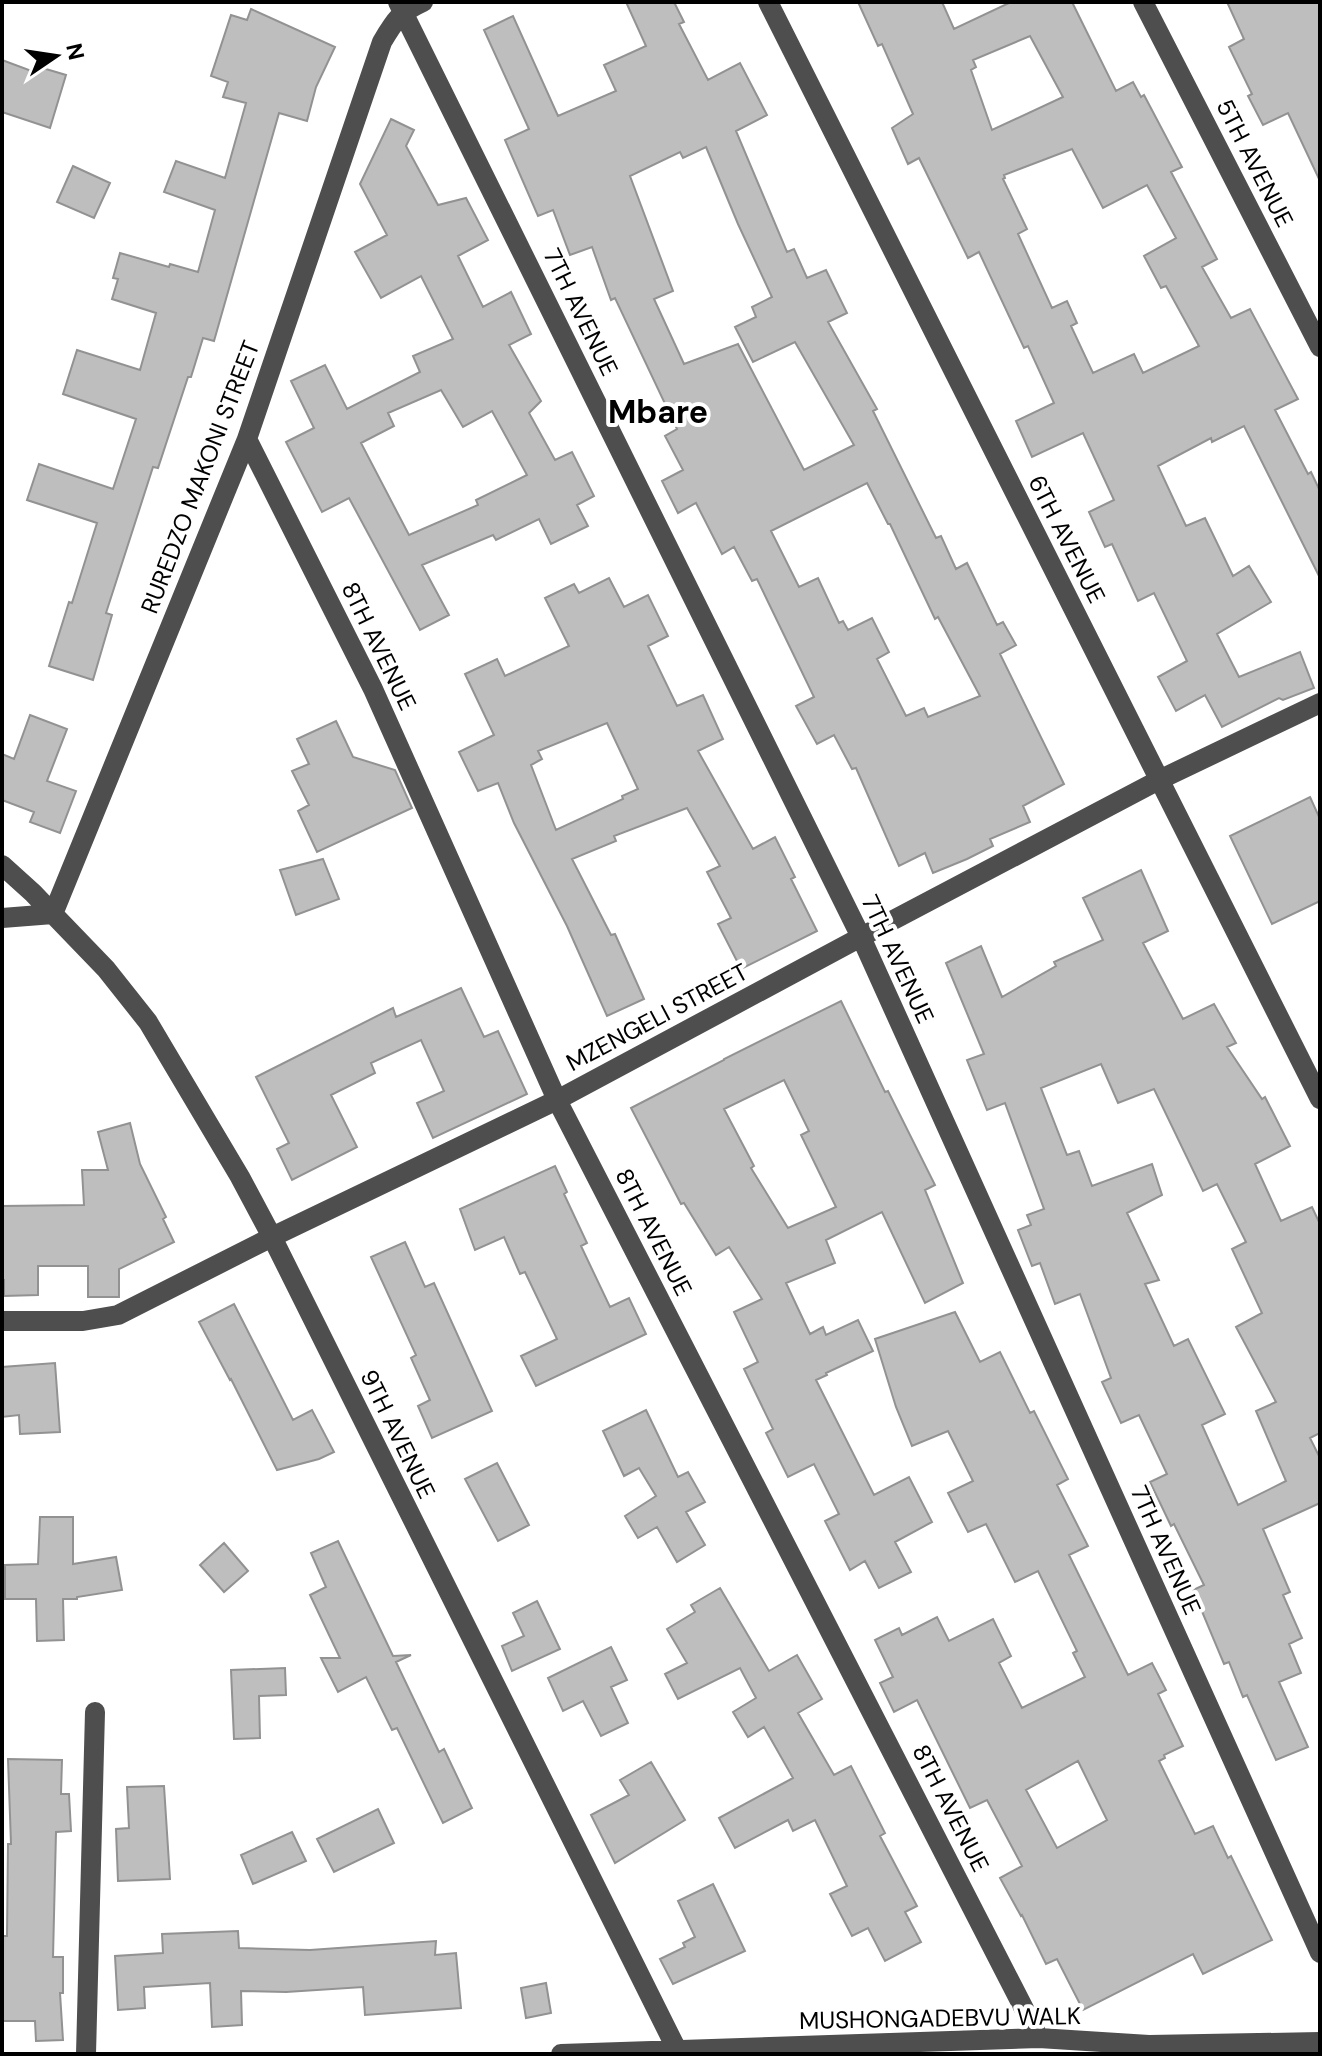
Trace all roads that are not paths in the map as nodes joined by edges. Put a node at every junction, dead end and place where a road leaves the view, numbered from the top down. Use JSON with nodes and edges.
{"nodes":[{"id":1,"x":423,"y":2,"type":"edge"},
{"id":2,"x":768,"y":2,"type":"edge"},
{"id":3,"x":1143,"y":2,"type":"edge"},
{"id":4,"x":401,"y":7,"type":"edge"},
{"id":5,"x":1320,"y":347,"type":"edge"},
{"id":6,"x":247,"y":439,"type":"junction"},
{"id":7,"x":1320,"y":703,"type":"edge"},
{"id":8,"x":1159,"y":780,"type":"junction"},
{"id":9,"x":2,"y":865,"type":"edge"},
{"id":10,"x":53,"y":914,"type":"junction"},
{"id":11,"x":2,"y":918,"type":"edge"},
{"id":12,"x":861,"y":937,"type":"junction"},
{"id":13,"x":1320,"y":1099,"type":"edge"},
{"id":14,"x":557,"y":1100,"type":"junction"},
{"id":15,"x":272,"y":1237,"type":"junction"},
{"id":16,"x":2,"y":1321,"type":"edge"},
{"id":17,"x":95,"y":1712,"type":"dead end"},
{"id":18,"x":1320,"y":1953,"type":"edge"},
{"id":19,"x":1039,"y":2038,"type":"junction"},
{"id":20,"x":1320,"y":2042,"type":"edge"},
{"id":21,"x":1149,"y":2049,"type":"edge"},
{"id":22,"x":677,"y":2050,"type":"junction"},
{"id":23,"x":86,"y":2054,"type":"edge"},
{"id":24,"x":561,"y":2054,"type":"edge"}],
"edges":[{"from":1,"to":4,"type":"street"},
{"from":2,"to":8,"type":"street","name":"6TH AVENUE"},
{"from":3,"to":5,"type":"street","name":"5TH AVENUE"},
{"from":4,"to":6,"type":"street","name":"RUREDZO MAKONI STREET"},
{"from":4,"to":12,"type":"street","name":"7TH AVENUE"},
{"from":6,"to":10,"type":"street","name":"RUREDZO MAKONI STREET"},
{"from":6,"to":14,"type":"street","name":"8TH AVENUE"},
{"from":7,"to":8,"type":"street","name":"MZENGELI STREET"},
{"from":8,"to":12,"type":"street","name":"MZENGELI STREET"},
{"from":8,"to":13,"type":"street","name":"6TH AVENUE"},
{"from":9,"to":10,"type":"street"},
{"from":10,"to":11,"type":"street"},
{"from":10,"to":15,"type":"street","name":"9TH AVENUE"},
{"from":12,"to":14,"type":"street","name":"MZENGELI STREET"},
{"from":12,"to":18,"type":"street","name":"7TH AVENUE"},
{"from":14,"to":15,"type":"street","name":"MZENGELI STREET"},
{"from":14,"to":19,"type":"street","name":"8TH AVENUE"},
{"from":15,"to":16,"type":"street","name":"MZENGELI STREET"},
{"from":15,"to":22,"type":"street","name":"9TH AVENUE"},
{"from":17,"to":23,"type":"street"},
{"from":19,"to":21,"type":"street","name":"MUSHONGADEBVU WALK"},
{"from":19,"to":22,"type":"street","name":"MUSHONGADEBVU WALK"},
{"from":20,"to":21,"type":"street","name":"MUSHONGADEBVU WALK"},
{"from":22,"to":24,"type":"street","name":"MUSHONGADEBVU WALK"}]}
